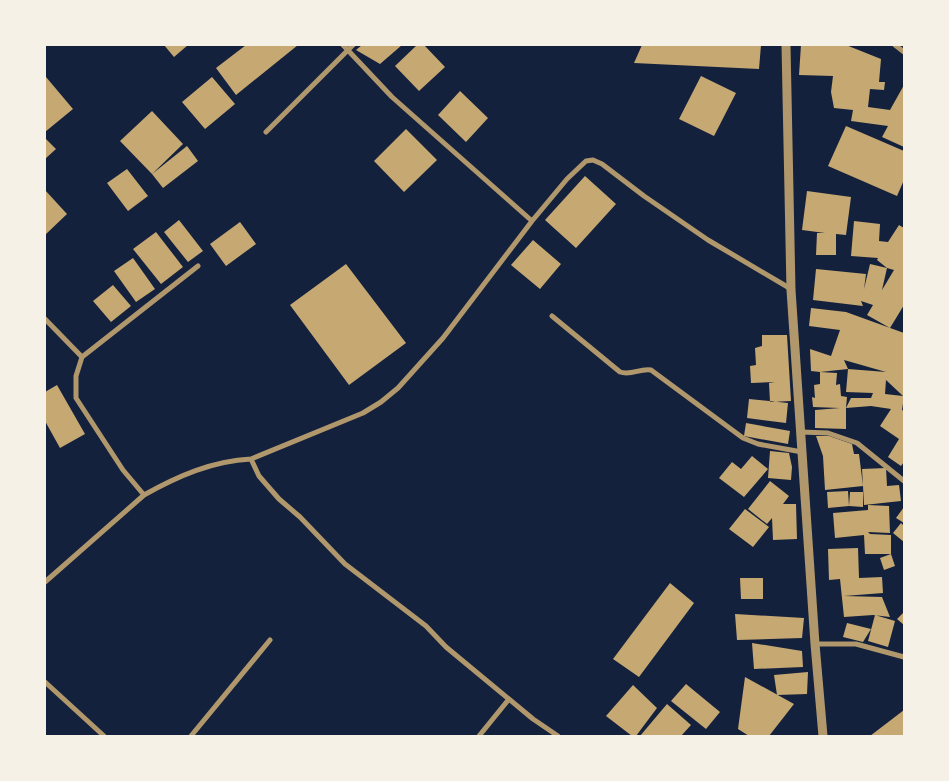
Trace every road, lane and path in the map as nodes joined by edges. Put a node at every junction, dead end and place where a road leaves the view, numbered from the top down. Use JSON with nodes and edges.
{"nodes":[{"id":1,"x":343,"y":45,"type":"edge"},
{"id":2,"x":353,"y":45,"type":"edge"},
{"id":3,"x":786,"y":45,"type":"edge"},
{"id":4,"x":895,"y":45,"type":"edge"},
{"id":5,"x":347,"y":50,"type":"junction"},
{"id":6,"x":904,"y":52,"type":"edge"},
{"id":7,"x":266,"y":132,"type":"dead end"},
{"id":8,"x":532,"y":221,"type":"junction"},
{"id":9,"x":198,"y":266,"type":"dead end"},
{"id":10,"x":791,"y":290,"type":"junction"},
{"id":11,"x":552,"y":316,"type":"dead end"},
{"id":12,"x":45,"y":319,"type":"edge"},
{"id":13,"x":82,"y":357,"type":"junction"},
{"id":14,"x":801,"y":432,"type":"junction"},
{"id":15,"x":802,"y":452,"type":"junction"},
{"id":16,"x":251,"y":459,"type":"junction"},
{"id":17,"x":904,"y":481,"type":"edge"},
{"id":18,"x":144,"y":495,"type":"junction"},
{"id":19,"x":45,"y":582,"type":"edge"},
{"id":20,"x":270,"y":640,"type":"dead end"},
{"id":21,"x":815,"y":644,"type":"junction"},
{"id":22,"x":904,"y":657,"type":"edge"},
{"id":23,"x":45,"y":682,"type":"edge"},
{"id":24,"x":509,"y":699,"type":"junction"},
{"id":25,"x":104,"y":736,"type":"edge"},
{"id":26,"x":191,"y":736,"type":"edge"},
{"id":27,"x":479,"y":736,"type":"edge"},
{"id":28,"x":558,"y":736,"type":"edge"},
{"id":29,"x":823,"y":736,"type":"edge"}],
"edges":[{"from":1,"to":5,"type":"street"},
{"from":2,"to":5,"type":"street"},
{"from":3,"to":10,"type":"street"},
{"from":4,"to":6,"type":"street"},
{"from":5,"to":7,"type":"street"},
{"from":5,"to":8,"type":"street"},
{"from":8,"to":10,"type":"street"},
{"from":8,"to":16,"type":"street"},
{"from":9,"to":13,"type":"street"},
{"from":10,"to":14,"type":"street"},
{"from":11,"to":15,"type":"street"},
{"from":12,"to":13,"type":"street"},
{"from":13,"to":18,"type":"street"},
{"from":14,"to":15,"type":"street"},
{"from":14,"to":17,"type":"street"},
{"from":15,"to":21,"type":"street"},
{"from":16,"to":18,"type":"street"},
{"from":16,"to":24,"type":"street"},
{"from":18,"to":19,"type":"street"},
{"from":20,"to":26,"type":"street"},
{"from":21,"to":22,"type":"street"},
{"from":21,"to":29,"type":"street"},
{"from":23,"to":25,"type":"street"},
{"from":24,"to":27,"type":"street"},
{"from":24,"to":28,"type":"street"}]}
